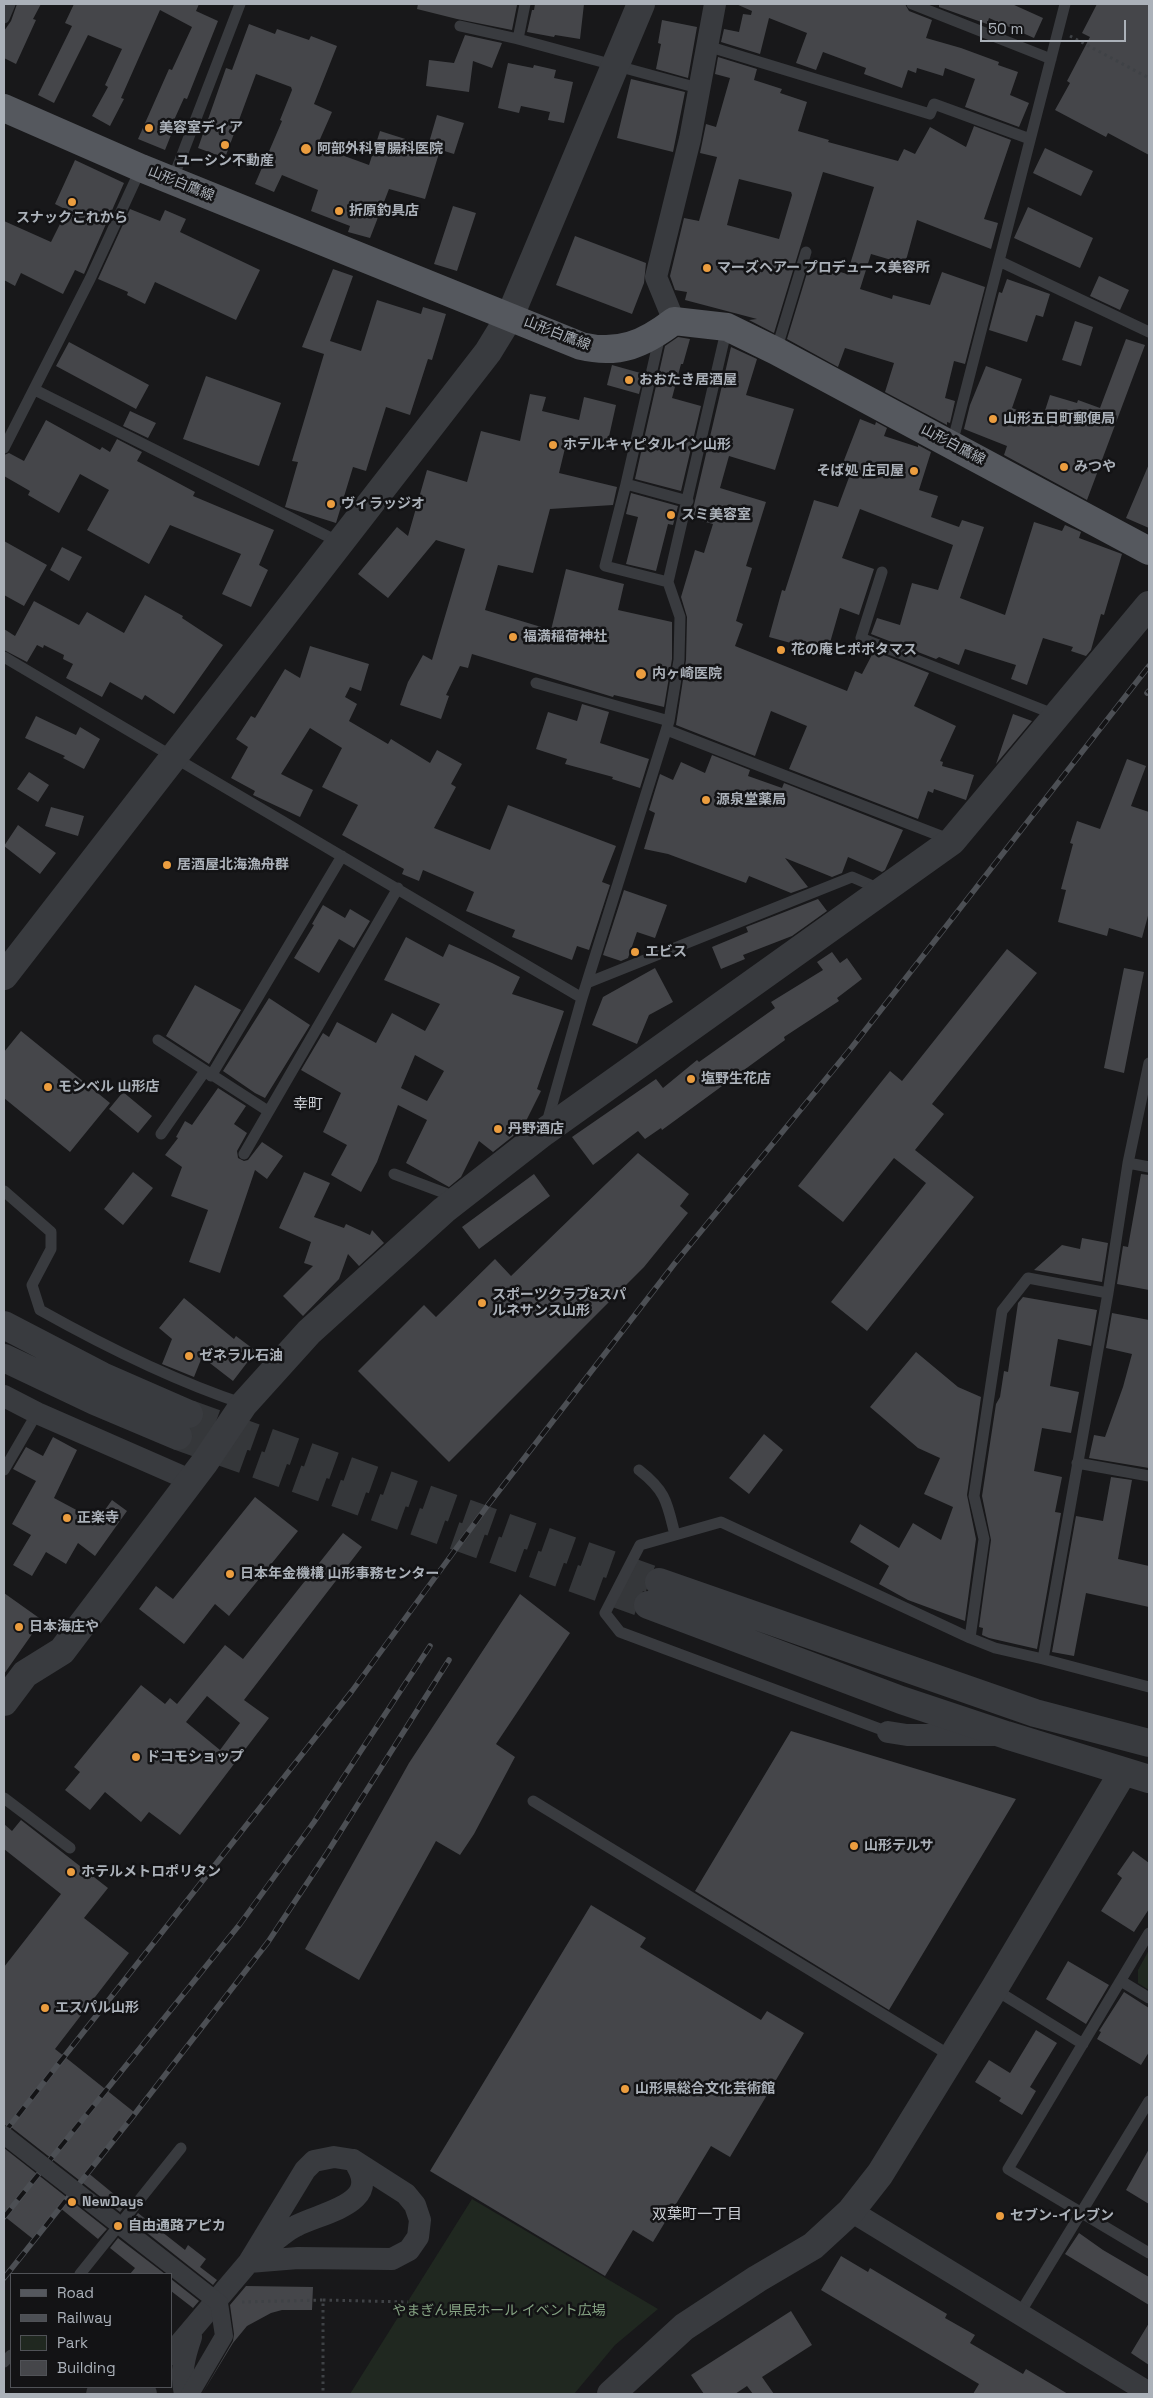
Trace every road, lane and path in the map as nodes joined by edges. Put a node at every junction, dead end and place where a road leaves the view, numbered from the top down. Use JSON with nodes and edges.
{"nodes":[{"id":1,"x":10,"y":4,"type":"edge"},
{"id":2,"x":240,"y":4,"type":"edge"},
{"id":3,"x":525,"y":4,"type":"edge"},
{"id":4,"x":641,"y":4,"type":"edge"},
{"id":5,"x":715,"y":4,"type":"edge"},
{"id":6,"x":912,"y":4,"type":"edge"},
{"id":7,"x":1065,"y":4,"type":"edge"},
{"id":8,"x":4,"y":18,"type":"edge"},
{"id":9,"x":460,"y":26,"type":"dead end"},
{"id":10,"x":1058,"y":30,"type":"junction"},
{"id":11,"x":518,"y":39,"type":"junction"},
{"id":12,"x":707,"y":46,"type":"junction"},
{"id":13,"x":1052,"y":59,"type":"junction"},
{"id":14,"x":615,"y":66,"type":"junction"},
{"id":15,"x":1149,"y":78,"type":"edge"},
{"id":16,"x":698,"y":88,"type":"junction"},
{"id":17,"x":4,"y":108,"type":"edge"},
{"id":18,"x":1030,"y":139,"type":"junction"},
{"id":19,"x":141,"y":168,"type":"junction"},
{"id":20,"x":172,"y":181,"type":"junction"},
{"id":21,"x":806,"y":252,"type":"dead end"},
{"id":22,"x":999,"y":261,"type":"junction"},
{"id":23,"x":510,"y":316,"type":"junction"},
{"id":24,"x":667,"y":326,"type":"junction"},
{"id":25,"x":728,"y":327,"type":"junction"},
{"id":26,"x":1149,"y":332,"type":"edge"},
{"id":27,"x":776,"y":351,"type":"junction"},
{"id":28,"x":35,"y":390,"type":"junction"},
{"id":29,"x":952,"y":444,"type":"junction"},
{"id":30,"x":4,"y":448,"type":"edge"},
{"id":31,"x":626,"y":484,"type":"junction"},
{"id":32,"x":688,"y":501,"type":"junction"},
{"id":33,"x":338,"y":542,"type":"junction"},
{"id":34,"x":1149,"y":551,"type":"edge"},
{"id":35,"x":882,"y":572,"type":"dead end"},
{"id":36,"x":668,"y":582,"type":"junction"},
{"id":37,"x":1149,"y":605,"type":"edge"},
{"id":38,"x":4,"y":657,"type":"edge"},
{"id":39,"x":536,"y":683,"type":"dead end"},
{"id":40,"x":1056,"y":715,"type":"junction"},
{"id":41,"x":668,"y":725,"type":"junction"},
{"id":42,"x":173,"y":755,"type":"junction"},
{"id":43,"x":952,"y":840,"type":"junction"},
{"id":44,"x":342,"y":856,"type":"junction"},
{"id":45,"x":398,"y":888,"type":"junction"},
{"id":46,"x":884,"y":891,"type":"junction"},
{"id":47,"x":4,"y":976,"type":"edge"},
{"id":48,"x":587,"y":983,"type":"junction"},
{"id":49,"x":582,"y":998,"type":"junction"},
{"id":50,"x":158,"y":1040,"type":"dead end"},
{"id":51,"x":1149,"y":1064,"type":"edge"},
{"id":52,"x":208,"y":1074,"type":"junction"},
{"id":53,"x":268,"y":1111,"type":"junction"},
{"id":54,"x":544,"y":1132,"type":"junction"},
{"id":55,"x":161,"y":1134,"type":"dead end"},
{"id":56,"x":244,"y":1154,"type":"dead end"},
{"id":57,"x":1128,"y":1163,"type":"junction"},
{"id":58,"x":1149,"y":1167,"type":"edge"},
{"id":59,"x":394,"y":1174,"type":"dead end"},
{"id":60,"x":4,"y":1191,"type":"edge"},
{"id":61,"x":460,"y":1198,"type":"junction"},
{"id":62,"x":1108,"y":1293,"type":"junction"},
{"id":63,"x":4,"y":1325,"type":"edge"},
{"id":64,"x":4,"y":1358,"type":"edge"},
{"id":65,"x":4,"y":1396,"type":"edge"},
{"id":66,"x":244,"y":1404,"type":"junction"},
{"id":67,"x":36,"y":1413,"type":"junction"},
{"id":68,"x":1077,"y":1463,"type":"junction"},
{"id":69,"x":4,"y":1470,"type":"edge"},
{"id":70,"x":639,"y":1470,"type":"dead end"},
{"id":71,"x":1149,"y":1476,"type":"edge"},
{"id":72,"x":190,"y":1480,"type":"junction"},
{"id":73,"x":675,"y":1535,"type":"junction"},
{"id":74,"x":970,"y":1638,"type":"junction"},
{"id":75,"x":1043,"y":1659,"type":"junction"},
{"id":76,"x":1149,"y":1687,"type":"edge"},
{"id":77,"x":900,"y":1700,"type":"junction"},
{"id":78,"x":4,"y":1702,"type":"edge"},
{"id":79,"x":888,"y":1732,"type":"junction"},
{"id":80,"x":1006,"y":1735,"type":"junction"},
{"id":81,"x":1145,"y":1740,"type":"edge"},
{"id":82,"x":1133,"y":1772,"type":"edge"},
{"id":83,"x":4,"y":1798,"type":"edge"},
{"id":84,"x":533,"y":1801,"type":"dead end"},
{"id":85,"x":70,"y":1848,"type":"dead end"},
{"id":86,"x":1149,"y":1933,"type":"edge"},
{"id":87,"x":1121,"y":1981,"type":"junction"},
{"id":88,"x":994,"y":1989,"type":"junction"},
{"id":89,"x":1149,"y":1998,"type":"edge"},
{"id":90,"x":1083,"y":2044,"type":"junction"},
{"id":91,"x":951,"y":2056,"type":"junction"},
{"id":92,"x":1149,"y":2101,"type":"edge"},
{"id":93,"x":4,"y":2135,"type":"edge"},
{"id":94,"x":181,"y":2148,"type":"dead end"},
{"id":95,"x":353,"y":2160,"type":"junction"},
{"id":96,"x":850,"y":2211,"type":"junction"},
{"id":97,"x":1082,"y":2213,"type":"junction"},
{"id":98,"x":1149,"y":2253,"type":"edge"},
{"id":99,"x":249,"y":2262,"type":"junction"},
{"id":100,"x":81,"y":2273,"type":"edge"},
{"id":101,"x":323,"y":2300,"type":"junction"},
{"id":102,"x":408,"y":2302,"type":"dead end"},
{"id":103,"x":219,"y":2303,"type":"junction"},
{"id":104,"x":1020,"y":2314,"type":"junction"},
{"id":105,"x":193,"y":2331,"type":"junction"},
{"id":106,"x":172,"y":2353,"type":"edge"},
{"id":107,"x":135,"y":2390,"type":"edge"},
{"id":108,"x":1149,"y":2393,"type":"edge"},
{"id":109,"x":100,"y":2394,"type":"edge"},
{"id":110,"x":186,"y":2394,"type":"edge"},
{"id":111,"x":190,"y":2394,"type":"edge"},
{"id":112,"x":323,"y":2394,"type":"edge"},
{"id":113,"x":611,"y":2394,"type":"edge"}],
"edges":[{"from":1,"to":8,"type":"lane"},
{"from":2,"to":20,"type":"lane"},
{"from":3,"to":11,"type":"lane"},
{"from":4,"to":14,"type":"street"},
{"from":5,"to":12,"type":"street"},
{"from":6,"to":13,"type":"lane"},
{"from":7,"to":10,"type":"lane"},
{"from":9,"to":11,"type":"lane"},
{"from":10,"to":13,"type":"lane"},
{"from":10,"to":15,"type":"path"},
{"from":11,"to":14,"type":"lane"},
{"from":12,"to":16,"type":"street"},
{"from":12,"to":18,"type":"lane"},
{"from":13,"to":18,"type":"lane"},
{"from":14,"to":16,"type":"lane"},
{"from":14,"to":23,"type":"street"},
{"from":16,"to":24,"type":"street"},
{"from":17,"to":19,"type":"main road","name":"山形白鷹線"},
{"from":18,"to":22,"type":"lane"},
{"from":19,"to":20,"type":"main road","name":"山形白鷹線"},
{"from":19,"to":28,"type":"lane"},
{"from":20,"to":23,"type":"main road","name":"山形白鷹線"},
{"from":21,"to":27,"type":"lane"},
{"from":22,"to":26,"type":"lane"},
{"from":22,"to":29,"type":"lane"},
{"from":23,"to":24,"type":"main road","name":"山形白鷹線"},
{"from":23,"to":33,"type":"street"},
{"from":24,"to":25,"type":"main road","name":"山形白鷹線"},
{"from":24,"to":31,"type":"lane"},
{"from":25,"to":27,"type":"main road","name":"山形白鷹線"},
{"from":25,"to":32,"type":"lane"},
{"from":27,"to":29,"type":"main road","name":"山形白鷹線"},
{"from":28,"to":30,"type":"lane"},
{"from":28,"to":33,"type":"lane"},
{"from":29,"to":34,"type":"main road","name":"山形白鷹線"},
{"from":31,"to":32,"type":"lane"},
{"from":31,"to":36,"type":"lane"},
{"from":32,"to":36,"type":"lane"},
{"from":33,"to":42,"type":"street"},
{"from":35,"to":40,"type":"lane"},
{"from":36,"to":41,"type":"lane"},
{"from":37,"to":40,"type":"street"},
{"from":38,"to":42,"type":"lane"},
{"from":39,"to":41,"type":"lane"},
{"from":40,"to":43,"type":"street"},
{"from":41,"to":43,"type":"lane"},
{"from":41,"to":48,"type":"lane"},
{"from":42,"to":44,"type":"lane"},
{"from":42,"to":47,"type":"street"},
{"from":43,"to":46,"type":"street"},
{"from":44,"to":45,"type":"lane"},
{"from":44,"to":52,"type":"lane"},
{"from":45,"to":49,"type":"lane"},
{"from":45,"to":53,"type":"lane"},
{"from":46,"to":48,"type":"lane"},
{"from":46,"to":54,"type":"street"},
{"from":48,"to":49,"type":"lane"},
{"from":49,"to":54,"type":"lane"},
{"from":50,"to":52,"type":"lane"},
{"from":51,"to":57,"type":"lane"},
{"from":52,"to":53,"type":"lane"},
{"from":52,"to":55,"type":"lane"},
{"from":53,"to":56,"type":"lane"},
{"from":54,"to":61,"type":"street"},
{"from":57,"to":58,"type":"lane"},
{"from":57,"to":62,"type":"lane"},
{"from":59,"to":61,"type":"lane"},
{"from":60,"to":66,"type":"lane"},
{"from":61,"to":66,"type":"street"},
{"from":62,"to":68,"type":"lane"},
{"from":62,"to":74,"type":"lane"},
{"from":63,"to":64,"type":"street"},
{"from":65,"to":67,"type":"street"},
{"from":66,"to":72,"type":"street"},
{"from":67,"to":69,"type":"lane"},
{"from":67,"to":72,"type":"street"},
{"from":68,"to":71,"type":"lane"},
{"from":68,"to":75,"type":"lane"},
{"from":70,"to":73,"type":"lane"},
{"from":72,"to":78,"type":"street"},
{"from":73,"to":74,"type":"lane"},
{"from":73,"to":79,"type":"lane"},
{"from":74,"to":75,"type":"lane"},
{"from":75,"to":76,"type":"lane"},
{"from":77,"to":79,"type":"street"},
{"from":77,"to":80,"type":"street"},
{"from":77,"to":81,"type":"street"},
{"from":79,"to":80,"type":"street"},
{"from":80,"to":82,"type":"street"},
{"from":82,"to":88,"type":"street"},
{"from":83,"to":85,"type":"lane"},
{"from":84,"to":91,"type":"lane"},
{"from":86,"to":87,"type":"lane"},
{"from":87,"to":89,"type":"lane"},
{"from":87,"to":90,"type":"lane"},
{"from":88,"to":90,"type":"lane"},
{"from":88,"to":91,"type":"street"},
{"from":90,"to":97,"type":"lane"},
{"from":91,"to":96,"type":"street"},
{"from":92,"to":97,"type":"lane"},
{"from":93,"to":103,"type":"street","bridge":true},
{"from":94,"to":100,"type":"lane"},
{"from":95,"to":99,"type":"street"},
{"from":95,"to":99,"type":"street"},
{"from":95,"to":99,"type":"street"},
{"from":96,"to":104,"type":"street"},
{"from":96,"to":113,"type":"street"},
{"from":97,"to":98,"type":"lane"},
{"from":97,"to":104,"type":"lane"},
{"from":99,"to":105,"type":"street"},
{"from":101,"to":102,"type":"path"},
{"from":101,"to":103,"type":"path"},
{"from":101,"to":112,"type":"path"},
{"from":103,"to":111,"type":"street","bridge":true},
{"from":104,"to":108,"type":"street"},
{"from":105,"to":106,"type":"street"},
{"from":105,"to":110,"type":"street"},
{"from":107,"to":109,"type":"street"}]}
